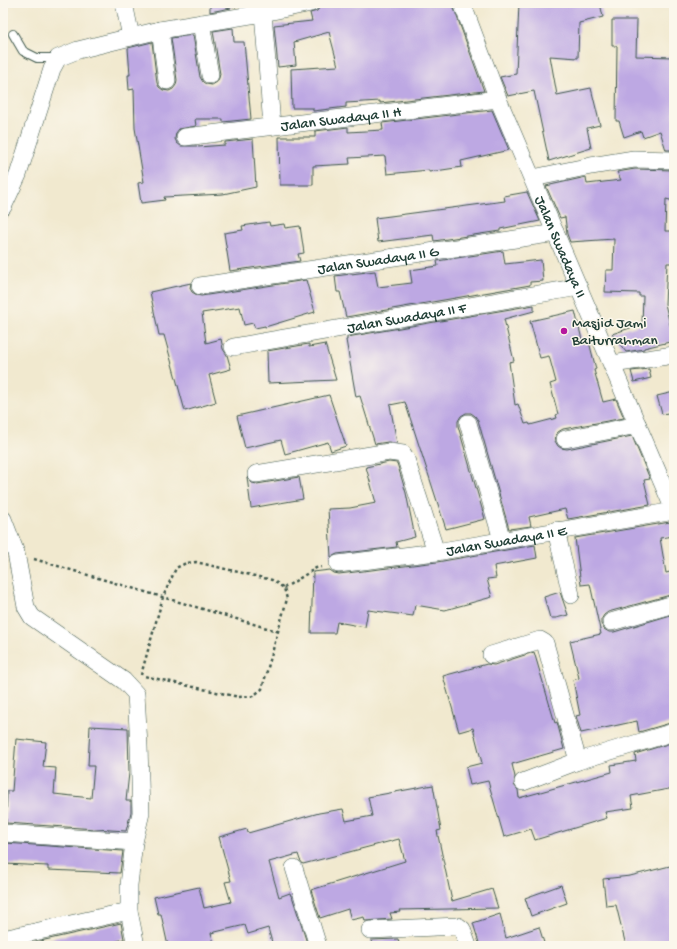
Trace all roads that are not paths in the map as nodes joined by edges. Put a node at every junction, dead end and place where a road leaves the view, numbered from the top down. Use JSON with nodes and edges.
{"nodes":[{"id":1,"x":124,"y":3,"type":"edge"},
{"id":2,"x":311,"y":3,"type":"edge"},
{"id":3,"x":462,"y":3,"type":"edge"},
{"id":4,"x":264,"y":13,"type":"junction"},
{"id":5,"x":201,"y":23,"type":"junction"},
{"id":6,"x":160,"y":30,"type":"junction"},
{"id":7,"x":13,"y":34,"type":"dead end"},
{"id":8,"x":131,"y":37,"type":"junction"},
{"id":9,"x":58,"y":58,"type":"junction"},
{"id":10,"x":210,"y":75,"type":"dead end"},
{"id":11,"x":167,"y":81,"type":"dead end"},
{"id":12,"x":498,"y":99,"type":"junction"},
{"id":13,"x":272,"y":126,"type":"junction"},
{"id":14,"x":184,"y":137,"type":"dead end"},
{"id":15,"x":674,"y":160,"type":"edge"},
{"id":16,"x":533,"y":178,"type":"junction"},
{"id":17,"x":3,"y":207,"type":"edge"},
{"id":18,"x":556,"y":233,"type":"junction"},
{"id":19,"x":200,"y":286,"type":"dead end"},
{"id":20,"x":579,"y":287,"type":"junction"},
{"id":21,"x":233,"y":347,"type":"dead end"},
{"id":22,"x":674,"y":355,"type":"edge"},
{"id":23,"x":612,"y":364,"type":"junction"},
{"id":24,"x":468,"y":423,"type":"dead end"},
{"id":25,"x":638,"y":426,"type":"junction"},
{"id":26,"x":565,"y":439,"type":"dead end"},
{"id":27,"x":256,"y":474,"type":"dead end"},
{"id":28,"x":673,"y":506,"type":"edge"},
{"id":29,"x":3,"y":519,"type":"edge"},
{"id":30,"x":556,"y":530,"type":"junction"},
{"id":31,"x":502,"y":540,"type":"junction"},
{"id":32,"x":436,"y":552,"type":"junction"},
{"id":33,"x":338,"y":564,"type":"road end"},
{"id":34,"x":571,"y":595,"type":"dead end"},
{"id":35,"x":674,"y":604,"type":"edge"},
{"id":36,"x":611,"y":622,"type":"dead end"},
{"id":37,"x":491,"y":655,"type":"dead end"},
{"id":38,"x":674,"y":732,"type":"edge"},
{"id":39,"x":578,"y":761,"type":"junction"},
{"id":40,"x":523,"y":782,"type":"dead end"},
{"id":41,"x":3,"y":833,"type":"edge"},
{"id":42,"x":134,"y":842,"type":"junction"},
{"id":43,"x":294,"y":868,"type":"dead end"},
{"id":44,"x":129,"y":911,"type":"junction"},
{"id":45,"x":370,"y":930,"type":"dead end"},
{"id":46,"x":3,"y":939,"type":"edge"},
{"id":47,"x":136,"y":946,"type":"edge"},
{"id":48,"x":318,"y":946,"type":"edge"},
{"id":49,"x":468,"y":946,"type":"edge"}],
"edges":[{"from":1,"to":8,"type":"street"},
{"from":2,"to":4,"type":"street"},
{"from":3,"to":12,"type":"street","name":"Jalan Swadaya II"},
{"from":4,"to":5,"type":"street"},
{"from":4,"to":13,"type":"street"},
{"from":5,"to":6,"type":"street"},
{"from":5,"to":10,"type":"street"},
{"from":6,"to":8,"type":"street"},
{"from":6,"to":11,"type":"street"},
{"from":7,"to":9,"type":"lane"},
{"from":8,"to":9,"type":"street"},
{"from":9,"to":17,"type":"street"},
{"from":12,"to":13,"type":"street","name":"Jalan Swadaya II H"},
{"from":12,"to":16,"type":"street","name":"Jalan Swadaya II"},
{"from":13,"to":14,"type":"street","name":"Jalan Swadaya II H"},
{"from":15,"to":16,"type":"street"},
{"from":16,"to":18,"type":"street","name":"Jalan Swadaya II"},
{"from":18,"to":19,"type":"street","name":"Jalan Swadaya II G"},
{"from":18,"to":20,"type":"street","name":"Jalan Swadaya II"},
{"from":20,"to":21,"type":"street","name":"Jalan Swadaya II F"},
{"from":20,"to":23,"type":"street","name":"Jalan Swadaya II"},
{"from":22,"to":23,"type":"street"},
{"from":23,"to":25,"type":"street","name":"Jalan Swadaya II"},
{"from":24,"to":31,"type":"street"},
{"from":25,"to":26,"type":"street"},
{"from":25,"to":28,"type":"street","name":"Jalan Swadaya II"},
{"from":27,"to":32,"type":"street"},
{"from":28,"to":30,"type":"street","name":"Jalan Swadaya II E"},
{"from":29,"to":42,"type":"street"},
{"from":30,"to":31,"type":"street","name":"Jalan Swadaya II E"},
{"from":30,"to":34,"type":"street"},
{"from":31,"to":32,"type":"street","name":"Jalan Swadaya II E"},
{"from":32,"to":33,"type":"street","name":"Jalan Swadaya II E"},
{"from":35,"to":36,"type":"street"},
{"from":37,"to":39,"type":"street"},
{"from":38,"to":39,"type":"street"},
{"from":39,"to":40,"type":"street"},
{"from":41,"to":42,"type":"street"},
{"from":42,"to":44,"type":"street"},
{"from":43,"to":48,"type":"street"},
{"from":44,"to":46,"type":"street"},
{"from":44,"to":47,"type":"street"},
{"from":45,"to":49,"type":"street"}]}
